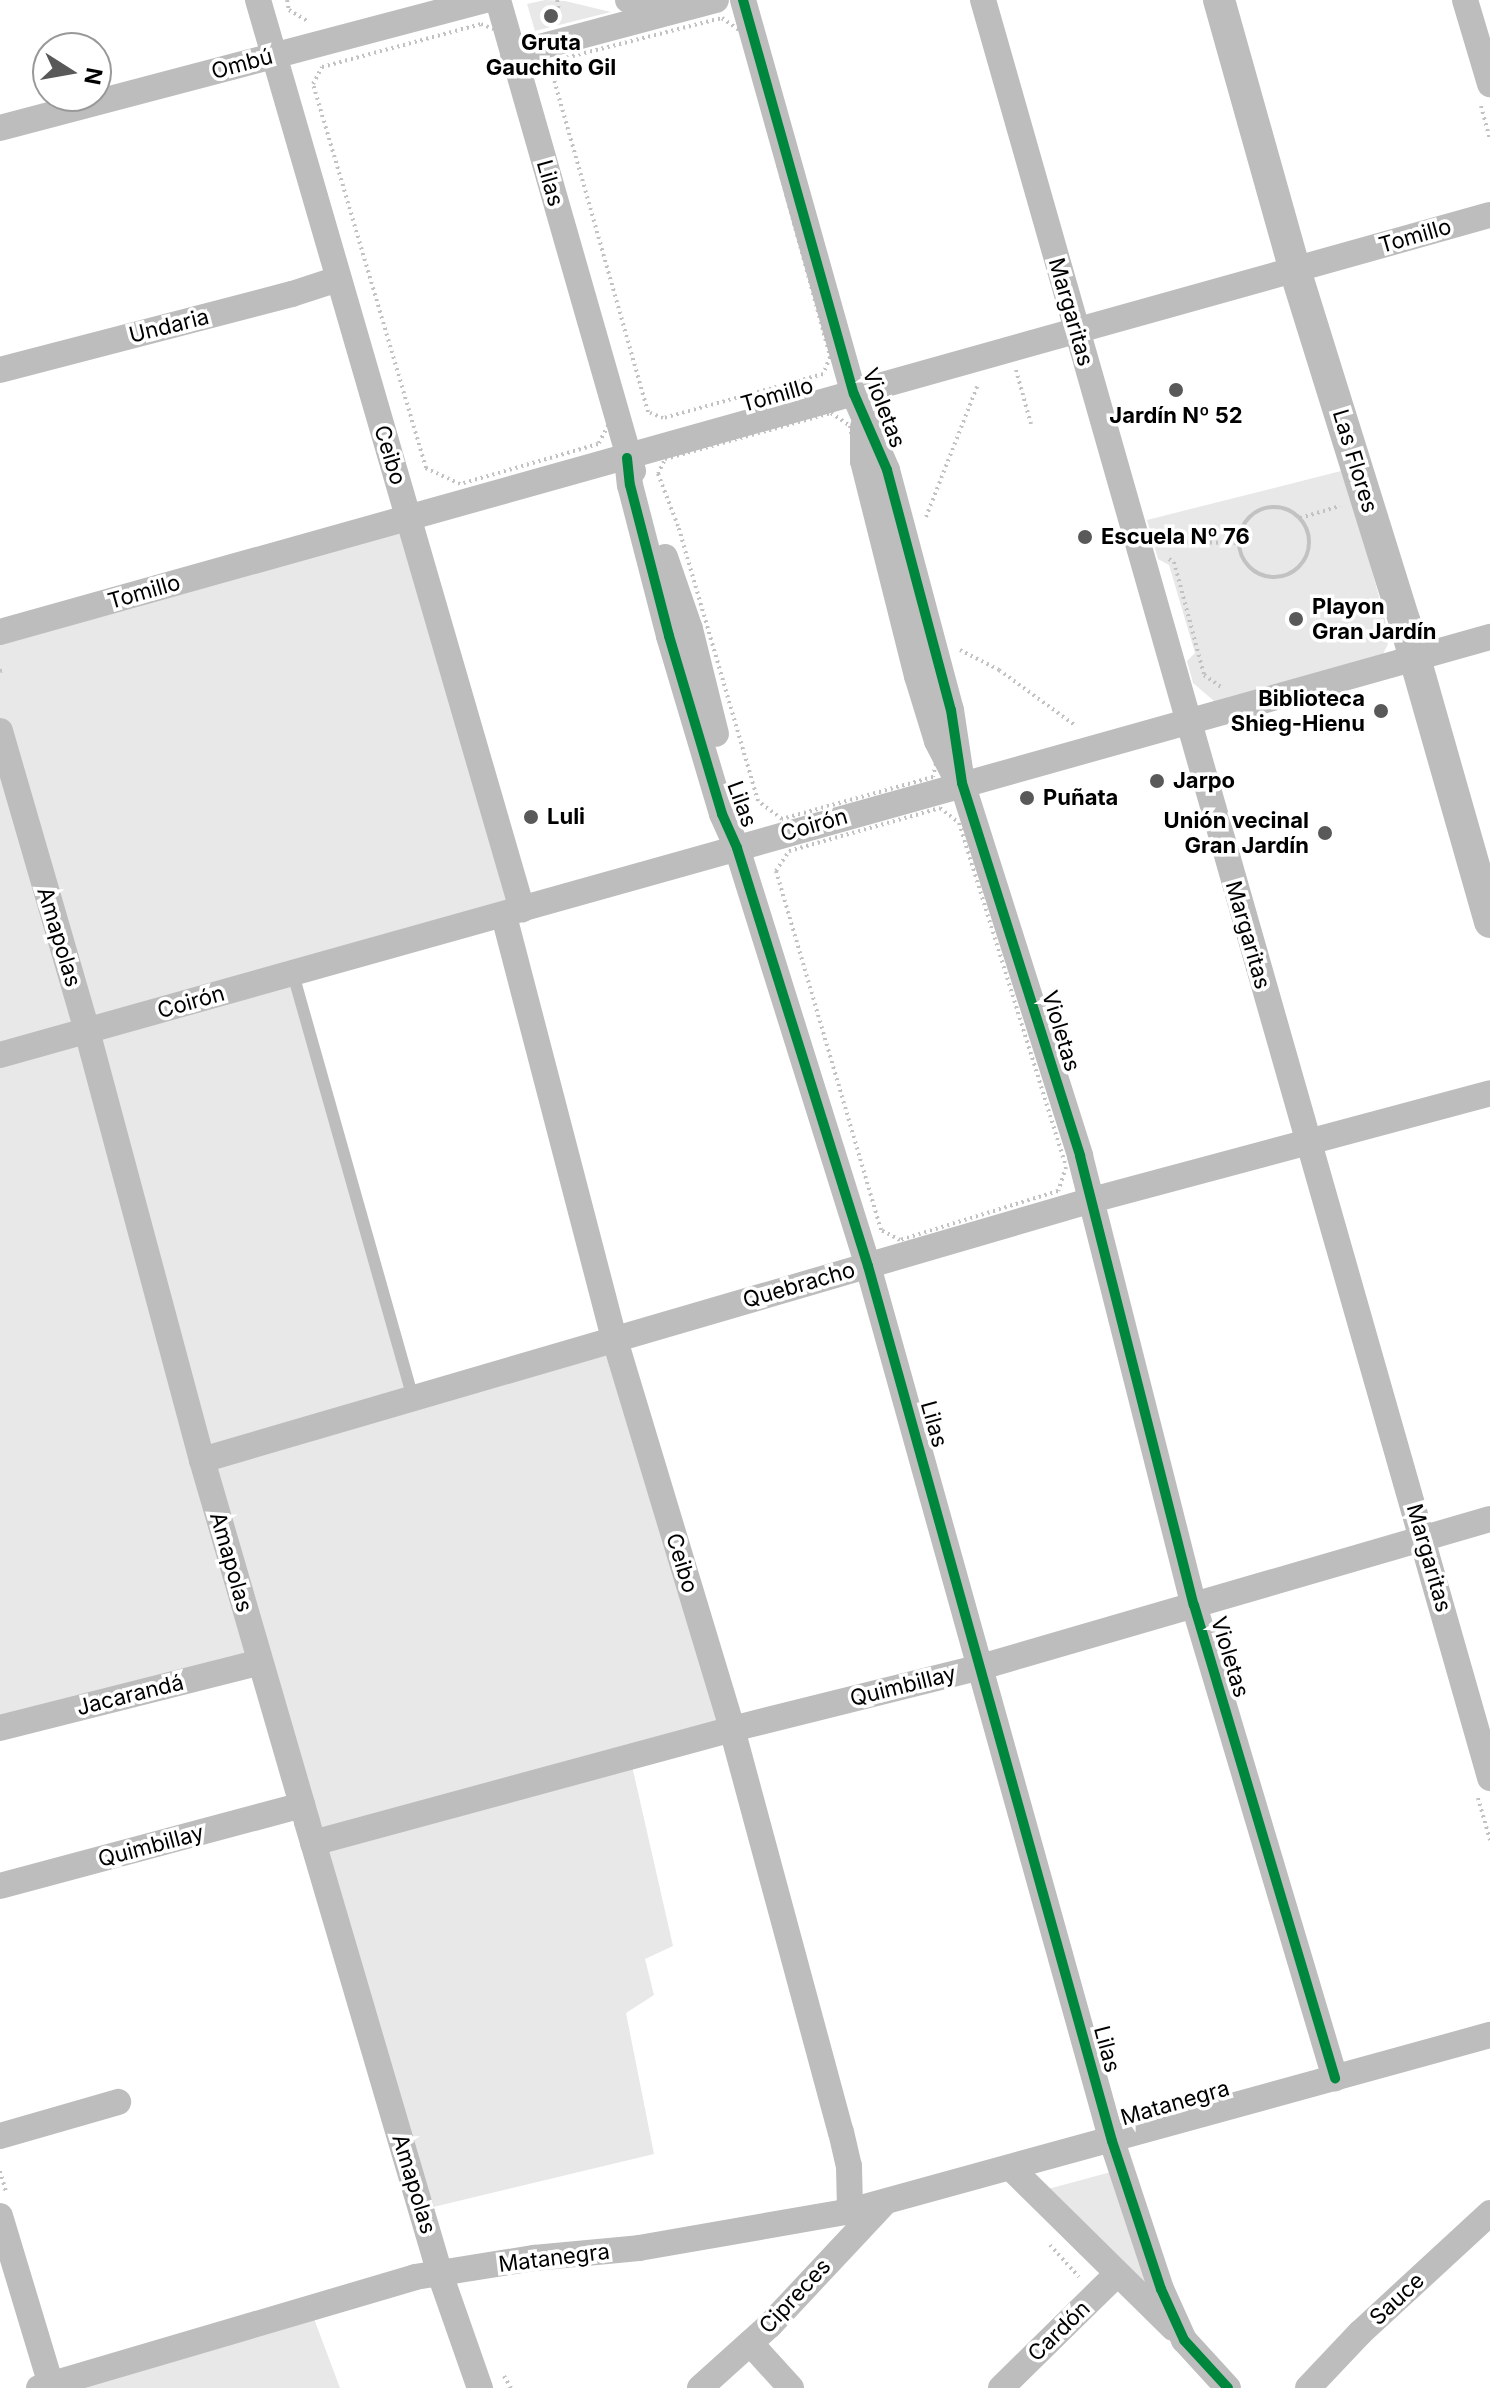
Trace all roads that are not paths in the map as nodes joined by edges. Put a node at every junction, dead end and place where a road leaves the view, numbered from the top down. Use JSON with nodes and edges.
{"nodes":[{"id":1,"x":258,"y":0,"type":"edge"},
{"id":2,"x":485,"y":0,"type":"edge"},
{"id":3,"x":498,"y":0,"type":"edge"},
{"id":4,"x":628,"y":0,"type":"edge"},
{"id":5,"x":743,"y":0,"type":"edge"},
{"id":6,"x":983,"y":0,"type":"edge"},
{"id":7,"x":1219,"y":0,"type":"edge"},
{"id":8,"x":1465,"y":0,"type":"edge"},
{"id":9,"x":712,"y":7,"type":"edge"},
{"id":10,"x":513,"y":54,"type":"junction"},
{"id":11,"x":275,"y":55,"type":"junction"},
{"id":12,"x":1490,"y":84,"type":"edge"},
{"id":13,"x":0,"y":128,"type":"edge"},
{"id":14,"x":1490,"y":215,"type":"edge"},
{"id":15,"x":1295,"y":270,"type":"junction"},
{"id":16,"x":338,"y":279,"type":"junction"},
{"id":17,"x":1077,"y":331,"type":"junction"},
{"id":18,"x":0,"y":370,"type":"edge"},
{"id":19,"x":858,"y":405,"type":"junction"},
{"id":20,"x":627,"y":458,"type":"junction"},
{"id":21,"x":409,"y":518,"type":"junction"},
{"id":22,"x":0,"y":632,"type":"edge"},
{"id":23,"x":1490,"y":637,"type":"edge"},
{"id":24,"x":1413,"y":656,"type":"junction"},
{"id":25,"x":1187,"y":720,"type":"junction"},
{"id":26,"x":0,"y":731,"type":"edge"},
{"id":27,"x":962,"y":783,"type":"junction"},
{"id":28,"x":737,"y":848,"type":"junction"},
{"id":29,"x":513,"y":912,"type":"junction"},
{"id":30,"x":1490,"y":922,"type":"edge"},
{"id":31,"x":293,"y":974,"type":"junction"},
{"id":32,"x":87,"y":1031,"type":"junction"},
{"id":33,"x":0,"y":1055,"type":"edge"},
{"id":34,"x":1490,"y":1093,"type":"edge"},
{"id":35,"x":1307,"y":1144,"type":"junction"},
{"id":36,"x":1092,"y":1200,"type":"junction"},
{"id":37,"x":868,"y":1266,"type":"junction"},
{"id":38,"x":614,"y":1337,"type":"junction"},
{"id":39,"x":413,"y":1398,"type":"junction"},
{"id":40,"x":202,"y":1460,"type":"junction"},
{"id":41,"x":1490,"y":1519,"type":"edge"},
{"id":42,"x":1424,"y":1538,"type":"junction"},
{"id":43,"x":1194,"y":1605,"type":"junction"},
{"id":44,"x":260,"y":1662,"type":"junction"},
{"id":45,"x":981,"y":1667,"type":"junction"},
{"id":46,"x":0,"y":1728,"type":"edge"},
{"id":47,"x":732,"y":1729,"type":"junction"},
{"id":48,"x":1483,"y":1786,"type":"edge"},
{"id":49,"x":302,"y":1805,"type":"junction"},
{"id":50,"x":313,"y":1843,"type":"junction"},
{"id":51,"x":0,"y":1886,"type":"edge"},
{"id":52,"x":1490,"y":2035,"type":"edge"},
{"id":53,"x":1335,"y":2078,"type":"junction"},
{"id":54,"x":118,"y":2102,"type":"dead end"},
{"id":55,"x":0,"y":2136,"type":"edge"},
{"id":56,"x":1112,"y":2141,"type":"junction"},
{"id":57,"x":1011,"y":2168,"type":"junction"},
{"id":58,"x":886,"y":2200,"type":"junction"},
{"id":59,"x":850,"y":2211,"type":"junction"},
{"id":60,"x":1490,"y":2213,"type":"edge"},
{"id":61,"x":0,"y":2216,"type":"edge"},
{"id":62,"x":440,"y":2274,"type":"junction"},
{"id":63,"x":1117,"y":2274,"type":"junction"},
{"id":64,"x":1184,"y":2340,"type":"junction"},
{"id":65,"x":750,"y":2343,"type":"junction"},
{"id":66,"x":45,"y":2386,"type":"edge"},
{"id":67,"x":480,"y":2388,"type":"edge"},
{"id":68,"x":700,"y":2388,"type":"edge"},
{"id":69,"x":791,"y":2388,"type":"edge"},
{"id":70,"x":1001,"y":2388,"type":"edge"},
{"id":71,"x":1228,"y":2388,"type":"edge"},
{"id":72,"x":1308,"y":2388,"type":"edge"}],
"edges":[{"from":1,"to":11,"type":"street","name":"Ceibo"},
{"from":2,"to":11,"type":"street","name":"Ombú"},
{"from":3,"to":10,"type":"street","name":"Lilas"},
{"from":4,"to":9,"type":"street"},
{"from":5,"to":19,"type":"street","name":"Violetas"},
{"from":6,"to":17,"type":"street","name":"Margaritas"},
{"from":7,"to":15,"type":"street","name":"Las Flores"},
{"from":8,"to":12,"type":"street"},
{"from":9,"to":10,"type":"street"},
{"from":10,"to":20,"type":"street","name":"Lilas"},
{"from":11,"to":13,"type":"street","name":"Ombú"},
{"from":11,"to":16,"type":"street","name":"Ceibo"},
{"from":14,"to":15,"type":"street","name":"Tomillo"},
{"from":15,"to":17,"type":"street","name":"Tomillo"},
{"from":15,"to":24,"type":"street","name":"Las Flores"},
{"from":16,"to":18,"type":"street","name":"Undaria"},
{"from":16,"to":21,"type":"street","name":"Ceibo"},
{"from":17,"to":19,"type":"street","name":"Tomillo"},
{"from":17,"to":25,"type":"street","name":"Margaritas"},
{"from":19,"to":20,"type":"street","name":"Tomillo"},
{"from":19,"to":27,"type":"street","name":"Violetas"},
{"from":20,"to":21,"type":"street","name":"Tomillo"},
{"from":20,"to":28,"type":"street","name":"Lilas"},
{"from":21,"to":22,"type":"street","name":"Tomillo"},
{"from":21,"to":29,"type":"street","name":"Ceibo"},
{"from":23,"to":24,"type":"street","name":"Coirón"},
{"from":24,"to":25,"type":"street","name":"Coirón"},
{"from":24,"to":30,"type":"street","name":"Las Flores"},
{"from":25,"to":27,"type":"street","name":"Coirón"},
{"from":25,"to":35,"type":"street","name":"Margaritas"},
{"from":26,"to":32,"type":"street","name":"Amapolas"},
{"from":27,"to":28,"type":"street","name":"Coirón"},
{"from":27,"to":36,"type":"street","name":"Violetas"},
{"from":28,"to":29,"type":"street","name":"Coirón"},
{"from":28,"to":37,"type":"street","name":"Lilas"},
{"from":29,"to":31,"type":"street","name":"Coirón"},
{"from":29,"to":38,"type":"street","name":"Ceibo"},
{"from":31,"to":32,"type":"street","name":"Coirón"},
{"from":31,"to":39,"type":"lane"},
{"from":32,"to":33,"type":"street","name":"Coirón"},
{"from":32,"to":40,"type":"street","name":"Amapolas"},
{"from":34,"to":35,"type":"street","name":"Quebracho"},
{"from":35,"to":36,"type":"street","name":"Quebracho"},
{"from":35,"to":42,"type":"street","name":"Margaritas"},
{"from":36,"to":37,"type":"street","name":"Quebracho"},
{"from":36,"to":43,"type":"street","name":"Violetas"},
{"from":37,"to":38,"type":"street","name":"Quebracho"},
{"from":37,"to":45,"type":"street","name":"Lilas"},
{"from":38,"to":39,"type":"street","name":"Quebracho"},
{"from":38,"to":47,"type":"street","name":"Ceibo"},
{"from":39,"to":40,"type":"street","name":"Quebracho"},
{"from":40,"to":44,"type":"street","name":"Amapolas"},
{"from":41,"to":42,"type":"street","name":"Quimbillay"},
{"from":42,"to":43,"type":"street","name":"Quimbillay"},
{"from":42,"to":48,"type":"street","name":"Margaritas"},
{"from":43,"to":45,"type":"street","name":"Quimbillay"},
{"from":43,"to":53,"type":"street","name":"Violetas"},
{"from":44,"to":46,"type":"street","name":"Jacarandá"},
{"from":44,"to":49,"type":"street","name":"Amapolas"},
{"from":45,"to":47,"type":"street","name":"Quimbillay"},
{"from":45,"to":56,"type":"street","name":"Lilas"},
{"from":47,"to":50,"type":"street","name":"Quimbillay"},
{"from":47,"to":59,"type":"street","name":"Ceibo"},
{"from":49,"to":50,"type":"street","name":"Amapolas"},
{"from":49,"to":51,"type":"street","name":"Quimbillay"},
{"from":50,"to":62,"type":"street","name":"Amapolas"},
{"from":52,"to":53,"type":"street","name":"Matanegra"},
{"from":53,"to":56,"type":"street","name":"Matanegra"},
{"from":54,"to":55,"type":"street"},
{"from":56,"to":57,"type":"street","name":"Matanegra"},
{"from":56,"to":64,"type":"street","name":"Lilas"},
{"from":57,"to":58,"type":"street","name":"Matanegra"},
{"from":57,"to":63,"type":"street","name":"Lilas"},
{"from":58,"to":59,"type":"street","name":"Matanegra"},
{"from":58,"to":65,"type":"street","name":"Cipreces"},
{"from":59,"to":62,"type":"street","name":"Matanegra"},
{"from":60,"to":72,"type":"street","name":"Sauce"},
{"from":61,"to":66,"type":"street"},
{"from":62,"to":66,"type":"street","name":"Matanegra"},
{"from":62,"to":67,"type":"street","name":"Amapolas"},
{"from":63,"to":64,"type":"street","name":"Lilas"},
{"from":63,"to":70,"type":"street","name":"Cardón"},
{"from":64,"to":71,"type":"street","name":"Lilas"},
{"from":65,"to":68,"type":"street","name":"Cipreces"},
{"from":65,"to":69,"type":"street"}]}
